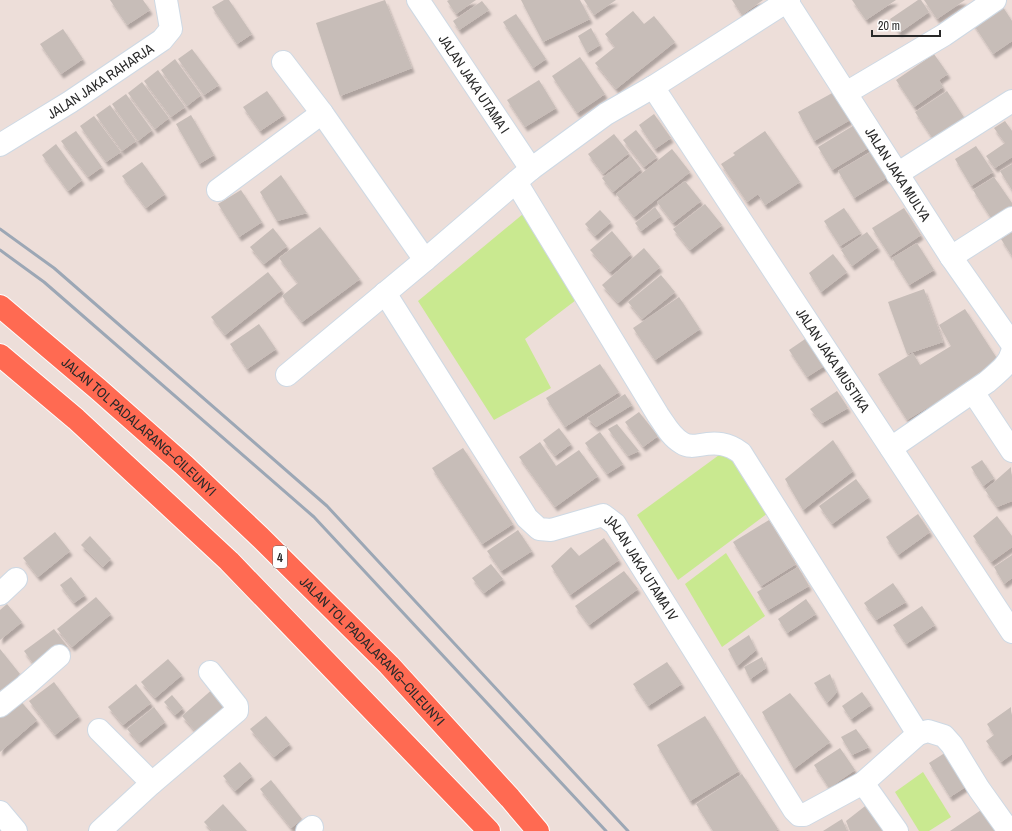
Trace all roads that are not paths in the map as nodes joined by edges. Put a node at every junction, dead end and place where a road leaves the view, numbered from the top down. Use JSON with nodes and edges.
{"nodes":[{"id":1,"x":166,"y":0,"type":"edge"},
{"id":2,"x":418,"y":0,"type":"edge"},
{"id":3,"x":787,"y":0,"type":"edge"},
{"id":4,"x":996,"y":0,"type":"edge"},
{"id":5,"x":283,"y":62,"type":"dead end"},
{"id":6,"x":653,"y":87,"type":"junction"},
{"id":7,"x":846,"y":93,"type":"junction"},
{"id":8,"x":1012,"y":100,"type":"edge"},
{"id":9,"x":322,"y":113,"type":"junction"},
{"id":10,"x":0,"y":145,"type":"edge"},
{"id":11,"x":897,"y":174,"type":"junction"},
{"id":12,"x":523,"y":175,"type":"junction"},
{"id":13,"x":218,"y":190,"type":"dead end"},
{"id":14,"x":1012,"y":218,"type":"edge"},
{"id":15,"x":951,"y":257,"type":"junction"},
{"id":16,"x":426,"y":260,"type":"junction"},
{"id":17,"x":385,"y":293,"type":"junction"},
{"id":18,"x":0,"y":306,"type":"edge"},
{"id":19,"x":1012,"y":344,"type":"edge"},
{"id":20,"x":1012,"y":352,"type":"edge"},
{"id":21,"x":0,"y":355,"type":"edge"},
{"id":22,"x":287,"y":375,"type":"dead end"},
{"id":23,"x":973,"y":392,"type":"junction"},
{"id":24,"x":891,"y":448,"type":"junction"},
{"id":25,"x":1012,"y":450,"type":"edge"},
{"id":26,"x":16,"y":579,"type":"dead end"},
{"id":27,"x":0,"y":594,"type":"edge"},
{"id":28,"x":1012,"y":632,"type":"edge"},
{"id":29,"x":59,"y":656,"type":"dead end"},
{"id":30,"x":210,"y":672,"type":"dead end"},
{"id":31,"x":0,"y":706,"type":"edge"},
{"id":32,"x":99,"y":730,"type":"dead end"},
{"id":33,"x":918,"y":734,"type":"junction"},
{"id":34,"x":152,"y":783,"type":"junction"},
{"id":35,"x":863,"y":783,"type":"junction"},
{"id":36,"x":0,"y":812,"type":"edge"},
{"id":37,"x":16,"y":831,"type":"edge"},
{"id":38,"x":100,"y":831,"type":"edge"},
{"id":39,"x":489,"y":831,"type":"edge"},
{"id":40,"x":538,"y":831,"type":"edge"},
{"id":41,"x":897,"y":831,"type":"edge"},
{"id":42,"x":1009,"y":831,"type":"edge"}],
"edges":[{"from":1,"to":10,"type":"street","name":"JALAN JAKA RAHARJA"},
{"from":2,"to":12,"type":"street","name":"JALAN JAKA UTAMA I"},
{"from":3,"to":6,"type":"street"},
{"from":3,"to":7,"type":"street","name":"JALAN JAKA MULYA"},
{"from":4,"to":7,"type":"street"},
{"from":5,"to":9,"type":"street"},
{"from":6,"to":12,"type":"street"},
{"from":6,"to":24,"type":"street","name":"JALAN JAKA MUSTIKA"},
{"from":7,"to":11,"type":"street","name":"JALAN JAKA MULYA"},
{"from":8,"to":11,"type":"street"},
{"from":9,"to":13,"type":"street"},
{"from":9,"to":16,"type":"street"},
{"from":11,"to":15,"type":"street","name":"JALAN JAKA MULYA"},
{"from":12,"to":16,"type":"street"},
{"from":12,"to":33,"type":"street","name":"JALAN JAKA UTAMA I"},
{"from":14,"to":15,"type":"street"},
{"from":15,"to":19,"type":"street","name":"JALAN JAKA MULYA"},
{"from":16,"to":17,"type":"street"},
{"from":17,"to":22,"type":"street"},
{"from":17,"to":35,"type":"street","name":"JALAN JAKA UTAMA IV"},
{"from":18,"to":40,"type":"highway","name":"JALAN TOL PADALARANG–CILEUNYI","number":"4"},
{"from":20,"to":23,"type":"street"},
{"from":21,"to":39,"type":"highway"},
{"from":23,"to":24,"type":"street"},
{"from":23,"to":25,"type":"street"},
{"from":24,"to":28,"type":"street","name":"JALAN JAKA MUSTIKA"},
{"from":26,"to":27,"type":"street"},
{"from":29,"to":31,"type":"street"},
{"from":30,"to":34,"type":"street"},
{"from":32,"to":34,"type":"street"},
{"from":33,"to":35,"type":"street"},
{"from":33,"to":42,"type":"street"},
{"from":34,"to":38,"type":"street"},
{"from":35,"to":41,"type":"street"},
{"from":36,"to":37,"type":"street"}]}
